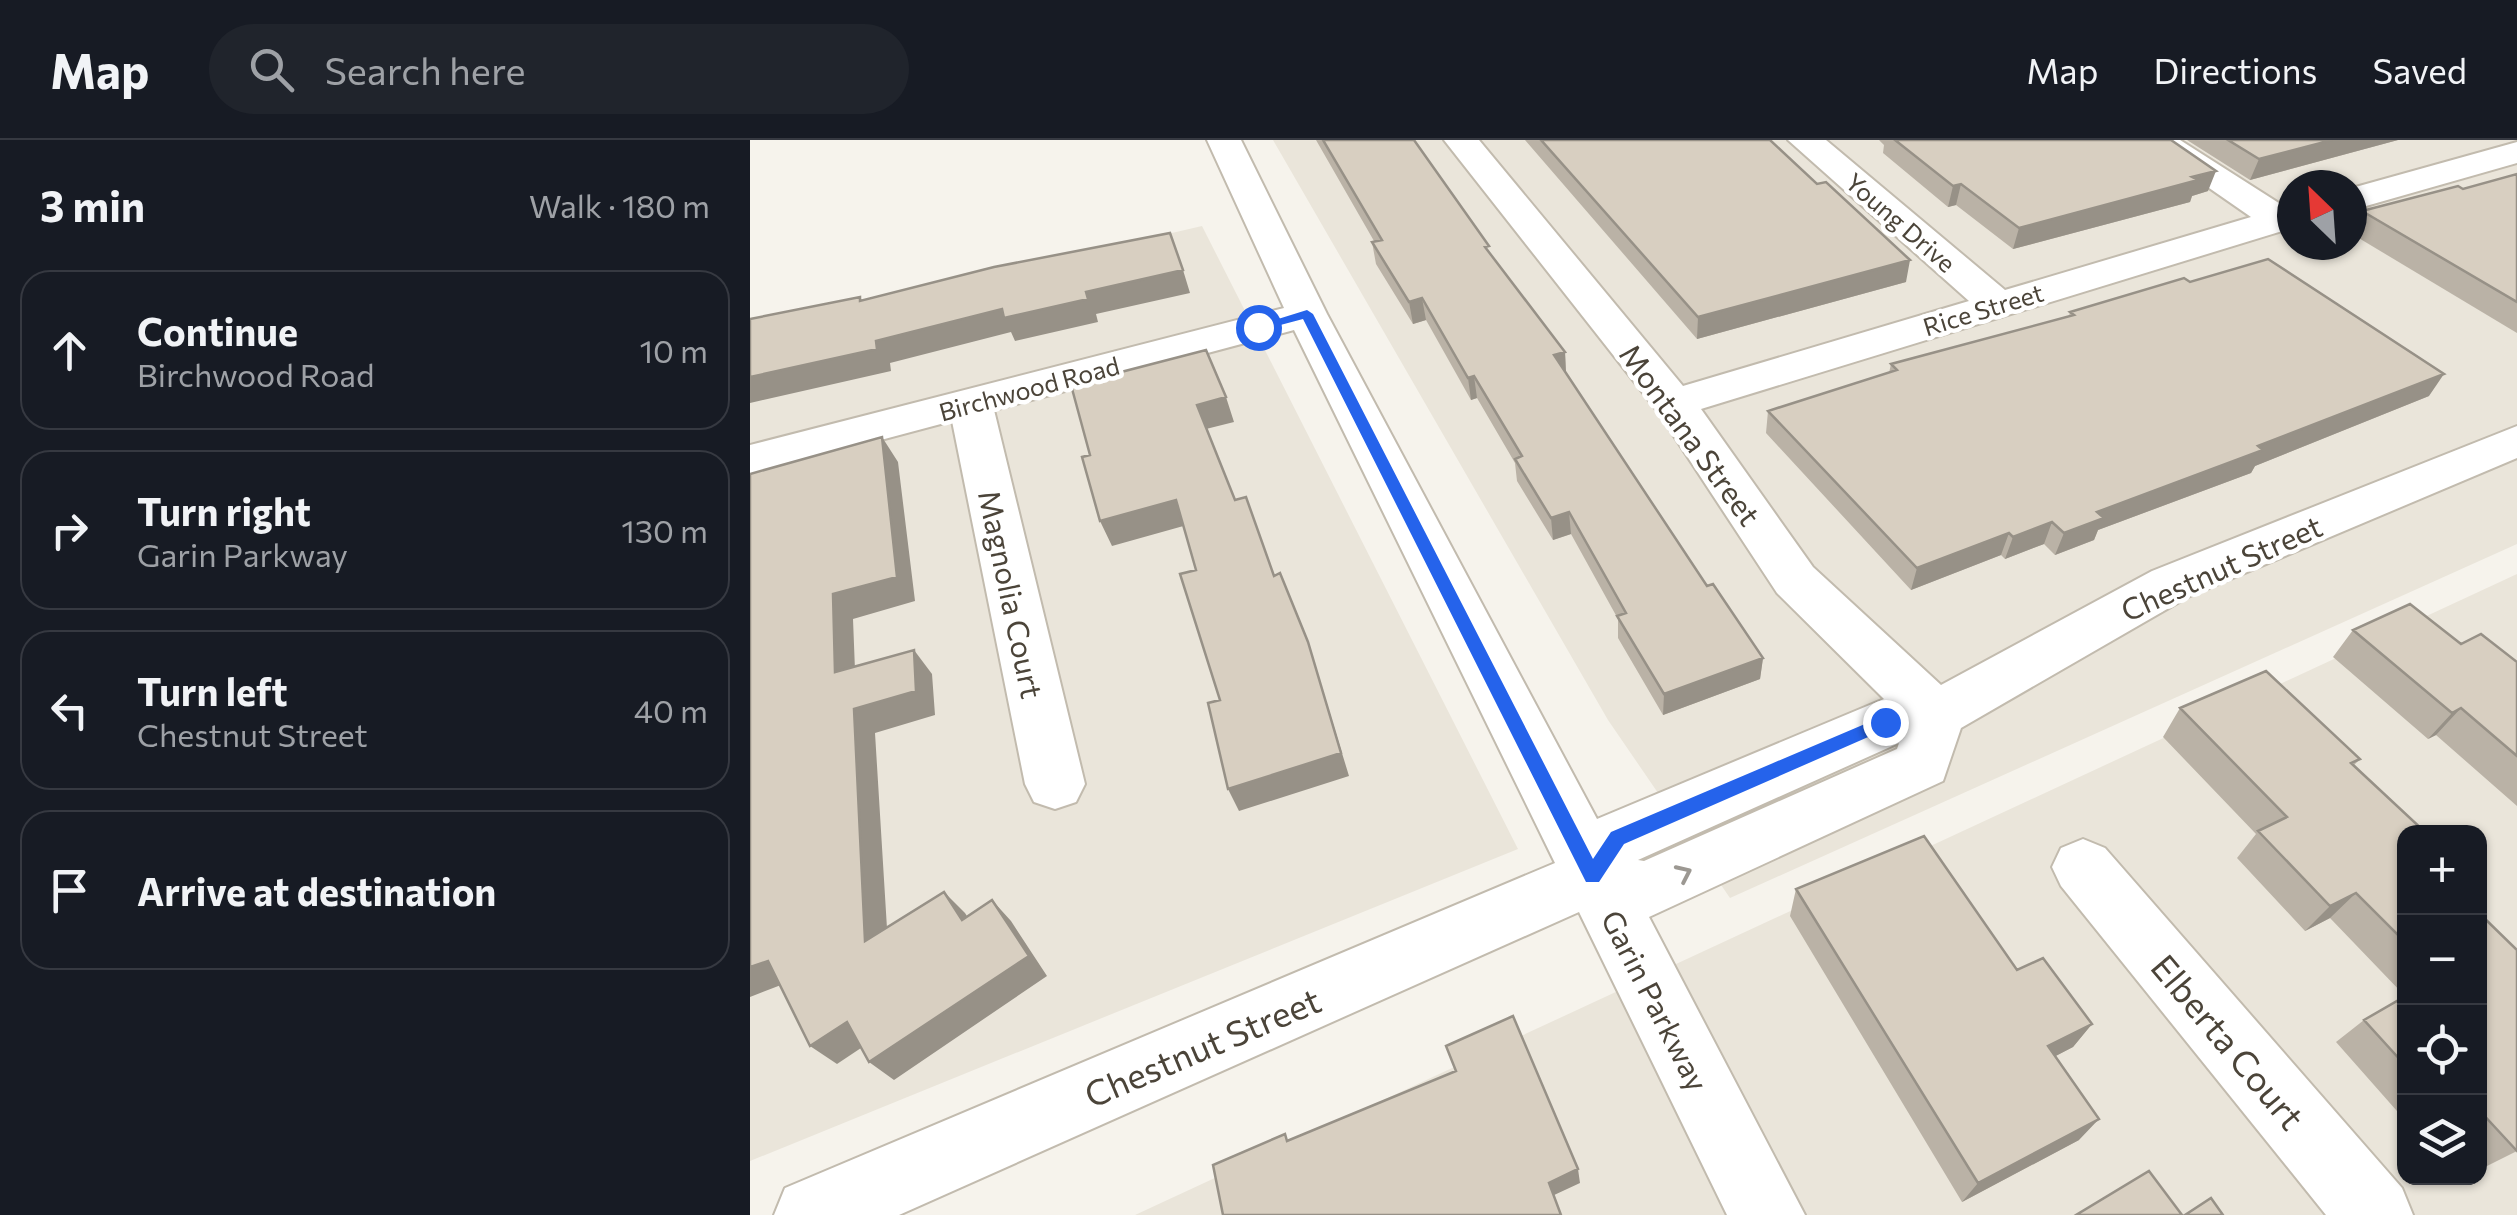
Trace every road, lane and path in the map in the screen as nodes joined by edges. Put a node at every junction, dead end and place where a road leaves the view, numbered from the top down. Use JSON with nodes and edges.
{"nodes":[{"id":1,"x":1224,"y":140,"type":"edge"},
{"id":2,"x":1460,"y":140,"type":"edge"},
{"id":3,"x":1805,"y":140,"type":"edge"},
{"id":4,"x":2157,"y":140,"type":"edge"},
{"id":5,"x":2504,"y":140,"type":"edge"},
{"id":6,"x":2517,"y":149,"type":"edge"},
{"id":7,"x":2367,"y":194,"type":"edge"},
{"id":8,"x":2277,"y":213,"type":"edge"},
{"id":9,"x":2277,"y":221,"type":"edge"},
{"id":10,"x":1997,"y":304,"type":"junction"},
{"id":11,"x":1307,"y":314,"type":"junction"},
{"id":12,"x":1674,"y":403,"type":"junction"},
{"id":13,"x":970,"y":404,"type":"junction"},
{"id":14,"x":2517,"y":441,"type":"edge"},
{"id":15,"x":750,"y":460,"type":"edge"},
{"id":16,"x":1936,"y":715,"type":"junction"},
{"id":17,"x":1054,"y":784,"type":"dead end"},
{"id":18,"x":2083,"y":867,"type":"dead end"},
{"id":19,"x":1592,"y":876,"type":"junction"},
{"id":20,"x":812,"y":1215,"type":"edge"},
{"id":21,"x":1767,"y":1215,"type":"edge"},
{"id":22,"x":2374,"y":1215,"type":"edge"}],
"edges":[{"from":1,"to":11,"type":"street","name":"Garin Parkway"},
{"from":2,"to":12,"type":"street","name":"Montana Street"},
{"from":3,"to":10,"type":"street","name":"Young Drive"},
{"from":4,"to":8,"type":"street"},
{"from":5,"to":6,"type":"street"},
{"from":6,"to":7,"type":"street"},
{"from":9,"to":10,"type":"street","name":"Rice Street"},
{"from":10,"to":12,"type":"street","name":"Rice Street"},
{"from":11,"to":13,"type":"street","name":"Birchwood Road"},
{"from":11,"to":19,"type":"street","name":"Garin Parkway"},
{"from":12,"to":16,"type":"street","name":"Montana Street"},
{"from":13,"to":15,"type":"street","name":"Birchwood Road"},
{"from":13,"to":17,"type":"street","name":"Magnolia Court"},
{"from":14,"to":16,"type":"street","name":"Chestnut Street"},
{"from":16,"to":19,"type":"street"},
{"from":18,"to":22,"type":"street","name":"Elberta Court"},
{"from":19,"to":20,"type":"street","name":"Chestnut Street"},
{"from":19,"to":21,"type":"street","name":"Garin Parkway"}]}
